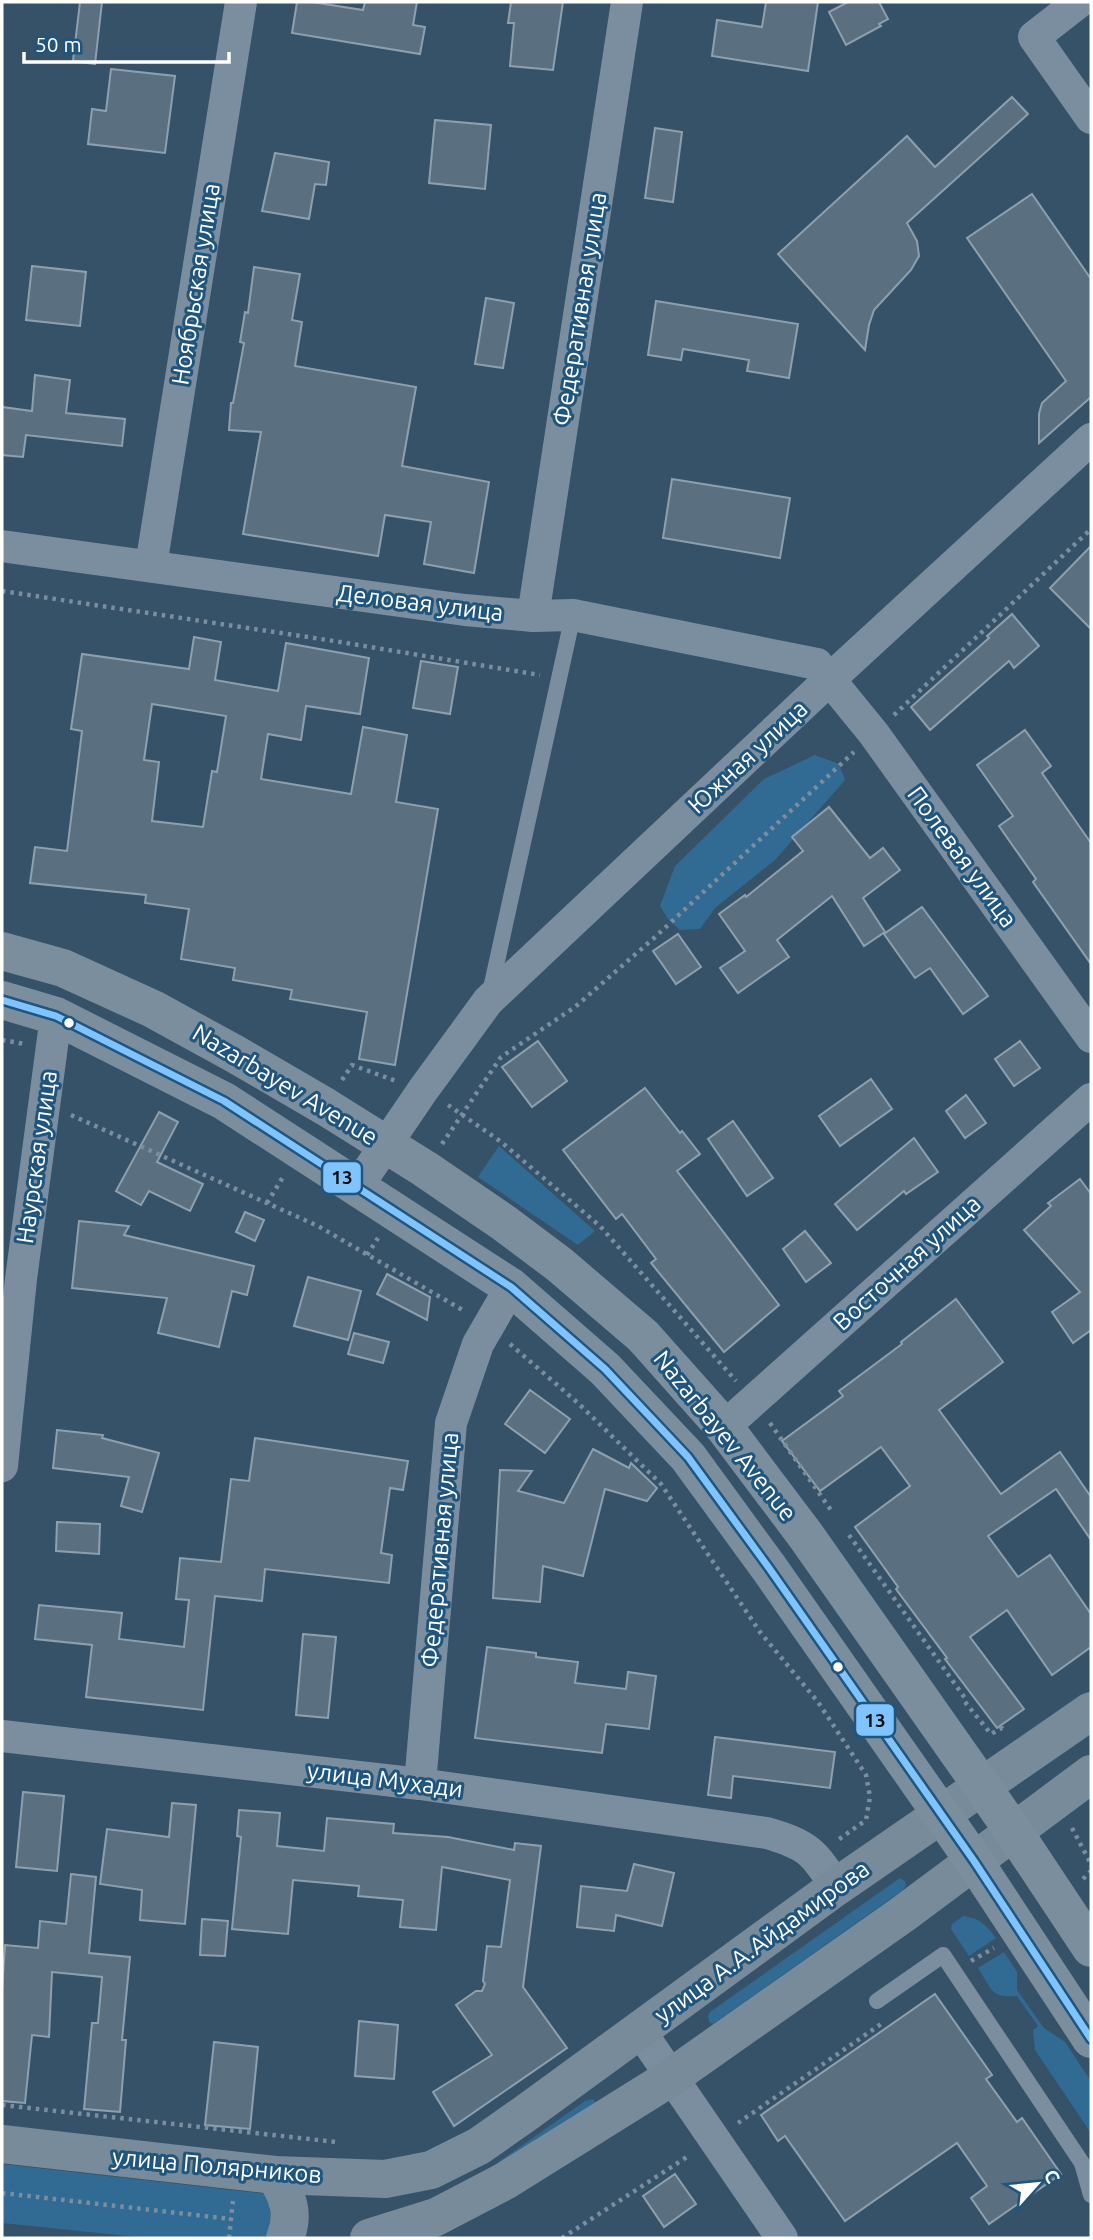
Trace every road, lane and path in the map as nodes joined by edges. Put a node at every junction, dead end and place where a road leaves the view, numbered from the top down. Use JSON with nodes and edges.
{"nodes":[{"id":1,"x":241,"y":2,"type":"edge"},
{"id":2,"x":626,"y":2,"type":"edge"},
{"id":3,"x":1079,"y":2,"type":"edge"},
{"id":4,"x":1091,"y":118,"type":"edge"},
{"id":5,"x":1091,"y":439,"type":"edge"},
{"id":6,"x":1091,"y":529,"type":"edge"},
{"id":7,"x":2,"y":546,"type":"edge"},
{"id":8,"x":151,"y":566,"type":"junction"},
{"id":9,"x":2,"y":591,"type":"edge"},
{"id":10,"x":573,"y":615,"type":"junction"},
{"id":11,"x":533,"y":616,"type":"junction"},
{"id":12,"x":559,"y":678,"type":"junction"},
{"id":13,"x":830,"y":679,"type":"junction"},
{"id":14,"x":874,"y":734,"type":"junction"},
{"id":15,"x":2,"y":951,"type":"edge"},
{"id":16,"x":2,"y":1000,"type":"edge"},
{"id":17,"x":488,"y":1002,"type":"junction"},
{"id":18,"x":56,"y":1016,"type":"junction"},
{"id":19,"x":1091,"y":1037,"type":"edge"},
{"id":20,"x":1091,"y":1099,"type":"edge"},
{"id":21,"x":45,"y":1102,"type":"junction"},
{"id":22,"x":462,"y":1114,"type":"dead end"},
{"id":23,"x":384,"y":1144,"type":"junction"},
{"id":24,"x":357,"y":1186,"type":"junction"},
{"id":25,"x":11,"y":1278,"type":"edge"},
{"id":26,"x":511,"y":1287,"type":"junction"},
{"id":27,"x":489,"y":1325,"type":"junction"},
{"id":28,"x":723,"y":1427,"type":"junction"},
{"id":29,"x":2,"y":1465,"type":"edge"},
{"id":30,"x":1091,"y":1711,"type":"edge"},
{"id":31,"x":2,"y":1736,"type":"edge"},
{"id":32,"x":1091,"y":1773,"type":"edge"},
{"id":33,"x":420,"y":1784,"type":"junction"},
{"id":34,"x":982,"y":1787,"type":"junction"},
{"id":35,"x":942,"y":1815,"type":"junction"},
{"id":36,"x":1014,"y":1832,"type":"junction"},
{"id":37,"x":974,"y":1861,"type":"junction"},
{"id":38,"x":1091,"y":1871,"type":"edge"},
{"id":39,"x":827,"y":1872,"type":"junction"},
{"id":40,"x":1060,"y":1901,"type":"junction"},
{"id":41,"x":1020,"y":1931,"type":"junction"},
{"id":42,"x":1091,"y":1948,"type":"edge"},
{"id":43,"x":955,"y":1973,"type":"junction"},
{"id":44,"x":877,"y":2001,"type":"dead end"},
{"id":45,"x":886,"y":2021,"type":"dead end"},
{"id":46,"x":639,"y":2031,"type":"junction"},
{"id":47,"x":1091,"y":2039,"type":"edge"},
{"id":48,"x":670,"y":2078,"type":"junction"},
{"id":49,"x":2,"y":2105,"type":"edge"},
{"id":50,"x":713,"y":2140,"type":"junction"},
{"id":51,"x":346,"y":2143,"type":"dead end"},
{"id":52,"x":2,"y":2144,"type":"edge"},
{"id":53,"x":431,"y":2169,"type":"joint"},
{"id":54,"x":275,"y":2175,"type":"junction"},
{"id":55,"x":2,"y":2193,"type":"edge"},
{"id":56,"x":1091,"y":2195,"type":"edge"},
{"id":57,"x":231,"y":2219,"type":"dead end"},
{"id":58,"x":285,"y":2238,"type":"edge"},
{"id":59,"x":369,"y":2238,"type":"edge"},
{"id":60,"x":562,"y":2238,"type":"edge"},
{"id":61,"x":782,"y":2238,"type":"edge"}],
"edges":[{"from":1,"to":8,"type":"street","name":"Ноябрьская улица"},
{"from":2,"to":11,"type":"street","name":"Федеративная улица"},
{"from":3,"to":4,"type":"street"},
{"from":5,"to":13,"type":"street","name":"Южная улица"},
{"from":6,"to":14,"type":"path"},
{"from":7,"to":8,"type":"street","name":"Деловая улица"},
{"from":8,"to":11,"type":"street","name":"Деловая улица"},
{"from":9,"to":12,"type":"path"},
{"from":10,"to":11,"type":"street","name":"Деловая улица"},
{"from":10,"to":12,"type":"lane"},
{"from":10,"to":13,"type":"street","name":"Деловая улица"},
{"from":12,"to":17,"type":"lane"},
{"from":13,"to":14,"type":"street","name":"Полевая улица"},
{"from":13,"to":17,"type":"street","name":"Южная улица"},
{"from":14,"to":19,"type":"street","name":"Полевая улица"},
{"from":14,"to":22,"type":"path"},
{"from":15,"to":23,"type":"main road","name":"Nazarbayev Avenue"},
{"from":16,"to":18,"type":"main road","name":"Nazarbayev Avenue"},
{"from":17,"to":23,"type":"street","name":"Южная улица"},
{"from":18,"to":21,"type":"street","name":"Наурская улица"},
{"from":18,"to":24,"type":"main road","name":"Nazarbayev Avenue"},
{"from":20,"to":28,"type":"street","name":"Восточная улица"},
{"from":21,"to":25,"type":"street","name":"Наурская улица"},
{"from":21,"to":27,"type":"path"},
{"from":23,"to":24,"type":"street","name":"Южная улица"},
{"from":23,"to":28,"type":"main road","name":"Nazarbayev Avenue"},
{"from":24,"to":26,"type":"main road","name":"Nazarbayev Avenue"},
{"from":25,"to":29,"type":"street","name":"Наурская улица"},
{"from":26,"to":27,"type":"street","name":"Федеративная улица"},
{"from":26,"to":35,"type":"main road","name":"Nazarbayev Avenue"},
{"from":27,"to":33,"type":"street","name":"Федеративная улица"},
{"from":27,"to":39,"type":"path"},
{"from":28,"to":34,"type":"main road","name":"Nazarbayev Avenue"},
{"from":30,"to":34,"type":"main road","name":"улица А.А.Айдамирова"},
{"from":31,"to":33,"type":"street","name":"улица Мухади"},
{"from":32,"to":36,"type":"main road"},
{"from":33,"to":39,"type":"street","name":"улица Мухади"},
{"from":34,"to":35,"type":"main road","name":"улица А.А.Айдамирова"},
{"from":34,"to":36,"type":"main road","name":"Nazarbayev Avenue"},
{"from":35,"to":37,"type":"main road","name":"Nazarbayev Avenue"},
{"from":35,"to":39,"type":"main road","name":"улица А.А.Айдамирова"},
{"from":36,"to":37,"type":"main road"},
{"from":36,"to":40,"type":"main road","name":"Nazarbayev Avenue"},
{"from":37,"to":41,"type":"main road","name":"Nazarbayev Avenue"},
{"from":37,"to":48,"type":"main road"},
{"from":38,"to":40,"type":"path"},
{"from":39,"to":46,"type":"main road","name":"улица А.А.Айдамирова"},
{"from":40,"to":42,"type":"main road","name":"Nazarbayev Avenue"},
{"from":41,"to":43,"type":"path"},
{"from":41,"to":47,"type":"main road","name":"Nazarbayev Avenue"},
{"from":43,"to":44,"type":"lane"},
{"from":43,"to":56,"type":"lane"},
{"from":45,"to":50,"type":"path"},
{"from":46,"to":48,"type":"street"},
{"from":46,"to":53,"type":"main road","name":"улица А.А.Айдамирова"},
{"from":48,"to":50,"type":"street"},
{"from":48,"to":59,"type":"main road"},
{"from":49,"to":51,"type":"path"},
{"from":50,"to":60,"type":"path"},
{"from":50,"to":61,"type":"street"},
{"from":52,"to":54,"type":"main road","name":"улица Полярников"},
{"from":53,"to":54,"type":"main road","name":"улица Полярников"},
{"from":54,"to":58,"type":"main road"},
{"from":55,"to":57,"type":"path"}]}
